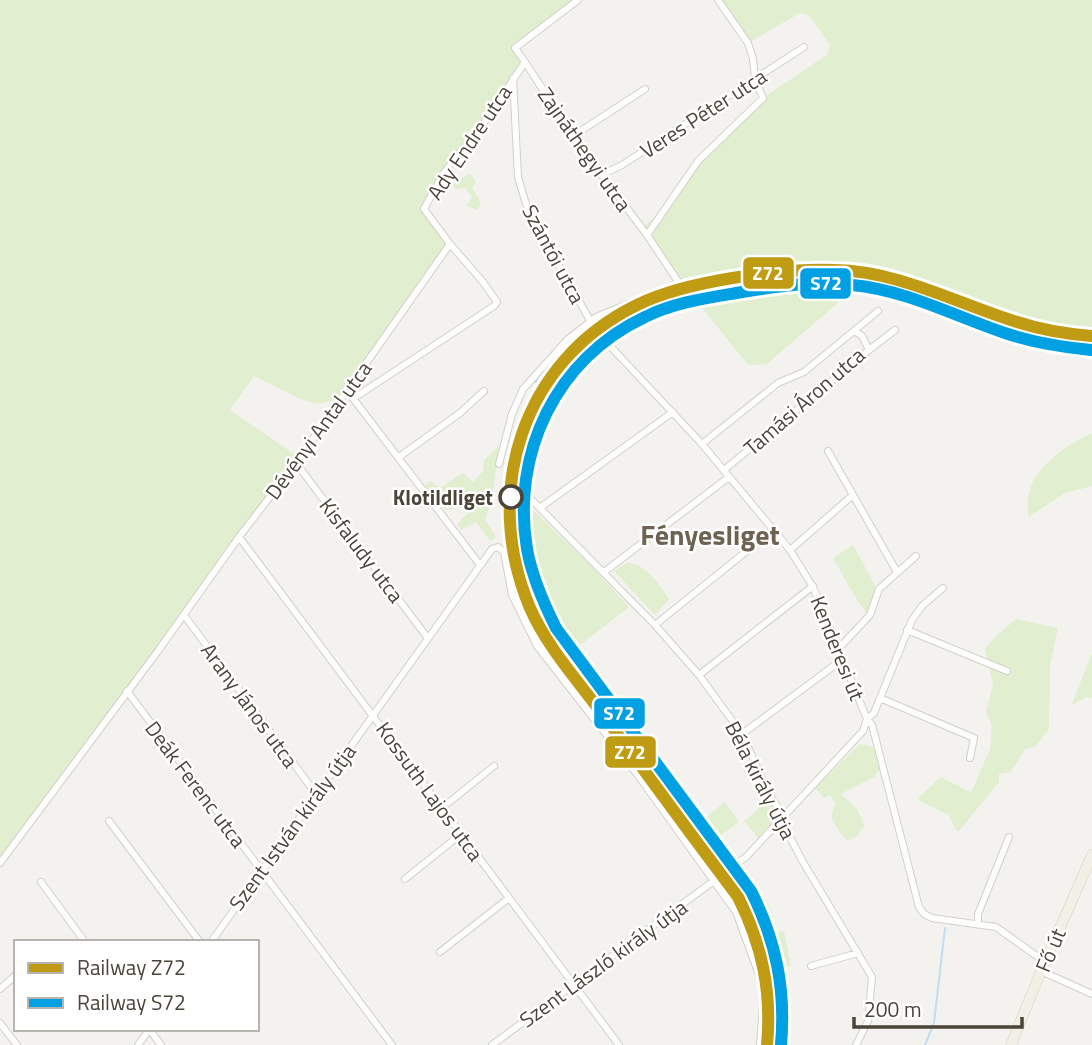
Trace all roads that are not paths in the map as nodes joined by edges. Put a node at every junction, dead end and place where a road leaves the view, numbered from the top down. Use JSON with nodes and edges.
{"nodes":[{"id":1,"x":578,"y":0,"type":"edge"},
{"id":2,"x":718,"y":0,"type":"edge"},
{"id":3,"x":804,"y":47,"type":"dead end"},
{"id":4,"x":525,"y":62,"type":"junction"},
{"id":5,"x":513,"y":78,"type":"junction"},
{"id":6,"x":755,"y":79,"type":"junction"},
{"id":7,"x":645,"y":89,"type":"dead end"},
{"id":8,"x":501,"y":96,"type":"junction"},
{"id":9,"x":513,"y":104,"type":"junction"},
{"id":10,"x":573,"y":136,"type":"junction"},
{"id":11,"x":601,"y":175,"type":"junction"},
{"id":12,"x":647,"y":235,"type":"junction"},
{"id":13,"x":450,"y":244,"type":"junction"},
{"id":14,"x":878,"y":311,"type":"dead end"},
{"id":15,"x":589,"y":321,"type":"junction"},
{"id":16,"x":895,"y":330,"type":"dead end"},
{"id":17,"x":854,"y":331,"type":"junction"},
{"id":18,"x":869,"y":350,"type":"junction"},
{"id":19,"x":347,"y":390,"type":"junction"},
{"id":20,"x":484,"y":391,"type":"dead end"},
{"id":21,"x":354,"y":398,"type":"junction"},
{"id":22,"x":673,"y":412,"type":"junction"},
{"id":23,"x":702,"y":444,"type":"junction"},
{"id":24,"x":828,"y":451,"type":"dead end"},
{"id":25,"x":399,"y":457,"type":"junction"},
{"id":26,"x":296,"y":463,"type":"junction"},
{"id":27,"x":499,"y":464,"type":"dead end"},
{"id":28,"x":724,"y":470,"type":"junction"},
{"id":29,"x":729,"y":477,"type":"junction"},
{"id":30,"x":520,"y":488,"type":"dead end"},
{"id":31,"x":853,"y":495,"type":"junction"},
{"id":32,"x":541,"y":507,"type":"junction"},
{"id":33,"x":774,"y":529,"type":"junction"},
{"id":34,"x":239,"y":537,"type":"junction"},
{"id":35,"x":790,"y":550,"type":"junction"},
{"id":36,"x":916,"y":556,"type":"dead end"},
{"id":37,"x":480,"y":565,"type":"junction"},
{"id":38,"x":604,"y":572,"type":"junction"},
{"id":39,"x":897,"y":572,"type":"junction"},
{"id":40,"x":813,"y":586,"type":"junction"},
{"id":41,"x":943,"y":588,"type":"dead end"},
{"id":42,"x":184,"y":615,"type":"junction"},
{"id":43,"x":655,"y":625,"type":"junction"},
{"id":44,"x":907,"y":630,"type":"junction"},
{"id":45,"x":427,"y":637,"type":"junction"},
{"id":46,"x":839,"y":648,"type":"junction"},
{"id":47,"x":843,"y":659,"type":"junction"},
{"id":48,"x":1007,"y":671,"type":"dead end"},
{"id":49,"x":699,"y":675,"type":"junction"},
{"id":50,"x":127,"y":691,"type":"junction"},
{"id":51,"x":880,"y":698,"type":"junction"},
{"id":52,"x":374,"y":715,"type":"junction"},
{"id":53,"x":867,"y":719,"type":"junction"},
{"id":54,"x":863,"y":731,"type":"junction"},
{"id":55,"x":742,"y":734,"type":"junction"},
{"id":56,"x":876,"y":739,"type":"junction"},
{"id":57,"x":970,"y":758,"type":"dead end"},
{"id":58,"x":494,"y":766,"type":"dead end"},
{"id":59,"x":316,"y":794,"type":"junction"},
{"id":60,"x":442,"y":808,"type":"junction"},
{"id":61,"x":782,"y":818,"type":"junction"},
{"id":62,"x":109,"y":821,"type":"dead end"},
{"id":63,"x":461,"y":834,"type":"junction"},
{"id":64,"x":1009,"y":837,"type":"dead end"},
{"id":65,"x":1092,"y":855,"type":"edge"},
{"id":66,"x":0,"y":863,"type":"edge"},
{"id":67,"x":261,"y":870,"type":"junction"},
{"id":68,"x":405,"y":878,"type":"dead end"},
{"id":69,"x":715,"y":881,"type":"junction"},
{"id":70,"x":41,"y":882,"type":"dead end"},
{"id":71,"x":509,"y":898,"type":"junction"},
{"id":72,"x":978,"y":924,"type":"junction"},
{"id":73,"x":84,"y":940,"type":"edge"},
{"id":74,"x":198,"y":940,"type":"edge"},
{"id":75,"x":212,"y":940,"type":"edge"},
{"id":76,"x":440,"y":953,"type":"dead end"},
{"id":77,"x":858,"y":953,"type":"junction"},
{"id":78,"x":811,"y":966,"type":"dead end"},
{"id":79,"x":1043,"y":967,"type":"junction"},
{"id":80,"x":14,"y":977,"type":"edge"},
{"id":81,"x":574,"y":983,"type":"junction"},
{"id":82,"x":0,"y":989,"type":"edge"},
{"id":83,"x":1092,"y":993,"type":"edge"},
{"id":84,"x":0,"y":1023,"type":"edge"},
{"id":85,"x":3,"y":1032,"type":"edge"},
{"id":86,"x":17,"y":1045,"type":"edge"},
{"id":87,"x":392,"y":1045,"type":"edge"},
{"id":88,"x":492,"y":1045,"type":"edge"},
{"id":89,"x":619,"y":1045,"type":"edge"},
{"id":90,"x":760,"y":1045,"type":"edge"},
{"id":91,"x":856,"y":1045,"type":"edge"},
{"id":92,"x":1012,"y":1045,"type":"edge"}],
"edges":[{"from":1,"to":4,"type":"street"},
{"from":2,"to":6,"type":"street"},
{"from":3,"to":6,"type":"street","name":"Veres Péter utca"},
{"from":4,"to":5,"type":"street","name":"Ady Endre utca"},
{"from":4,"to":10,"type":"street","name":"Zajnáthegyi utca"},
{"from":5,"to":8,"type":"street","name":"Ady Endre utca"},
{"from":5,"to":9,"type":"street","name":"Szántói utca"},
{"from":6,"to":11,"type":"street","name":"Veres Péter utca"},
{"from":6,"to":12,"type":"street"},
{"from":7,"to":10,"type":"street"},
{"from":8,"to":9,"type":"street"},
{"from":8,"to":13,"type":"street","name":"Ady Endre utca"},
{"from":9,"to":15,"type":"street","name":"Szántói utca"},
{"from":10,"to":11,"type":"street","name":"Zajnáthegyi utca"},
{"from":11,"to":12,"type":"street","name":"Zajnáthegyi utca"},
{"from":12,"to":15,"type":"street","name":"Zajnáthegyi utca"},
{"from":13,"to":19,"type":"street","name":"Dévényi Antal utca"},
{"from":13,"to":21,"type":"street","name":"Ady Endre utca"},
{"from":14,"to":17,"type":"street"},
{"from":15,"to":22,"type":"street","name":"Kenderesi út"},
{"from":15,"to":27,"type":"street"},
{"from":16,"to":18,"type":"street"},
{"from":17,"to":18,"type":"street","name":"Tamási Áron utca"},
{"from":17,"to":23,"type":"street"},
{"from":18,"to":28,"type":"street","name":"Tamási Áron utca"},
{"from":19,"to":21,"type":"street"},
{"from":19,"to":26,"type":"street","name":"Dévényi Antal utca"},
{"from":20,"to":25,"type":"street"},
{"from":21,"to":25,"type":"street"},
{"from":22,"to":23,"type":"street","name":"Kenderesi út"},
{"from":22,"to":32,"type":"street"},
{"from":23,"to":28,"type":"street","name":"Kenderesi út"},
{"from":24,"to":31,"type":"street"},
{"from":25,"to":37,"type":"street"},
{"from":26,"to":34,"type":"street","name":"Dévényi Antal utca"},
{"from":26,"to":45,"type":"street","name":"Kisfaludy utca"},
{"from":28,"to":29,"type":"street","name":"Kenderesi út"},
{"from":29,"to":33,"type":"street","name":"Kenderesi út"},
{"from":29,"to":38,"type":"street"},
{"from":30,"to":32,"type":"street","name":"Béla király útja"},
{"from":31,"to":35,"type":"street"},
{"from":31,"to":39,"type":"street"},
{"from":32,"to":38,"type":"street","name":"Béla király útja"},
{"from":33,"to":35,"type":"street","name":"Kenderesi út"},
{"from":33,"to":43,"type":"street"},
{"from":34,"to":42,"type":"street","name":"Dévényi Antal utca"},
{"from":34,"to":52,"type":"street","name":"Kossuth Lajos utca"},
{"from":35,"to":40,"type":"street","name":"Kenderesi út"},
{"from":36,"to":39,"type":"street"},
{"from":37,"to":45,"type":"street","name":"Szent István király útja"},
{"from":37,"to":69,"type":"street","name":"Szent István király útja"},
{"from":38,"to":43,"type":"street","name":"Béla király útja"},
{"from":39,"to":46,"type":"street"},
{"from":40,"to":46,"type":"street","name":"Kenderesi út"},
{"from":40,"to":49,"type":"street"},
{"from":41,"to":44,"type":"street"},
{"from":42,"to":50,"type":"street","name":"Dévényi Antal utca"},
{"from":42,"to":59,"type":"street","name":"Arany János utca"},
{"from":43,"to":49,"type":"street","name":"Béla király útja"},
{"from":44,"to":48,"type":"street"},
{"from":44,"to":51,"type":"street"},
{"from":45,"to":52,"type":"street","name":"Szent István király útja"},
{"from":46,"to":47,"type":"street","name":"Kenderesi út"},
{"from":47,"to":53,"type":"street","name":"Kenderesi út"},
{"from":47,"to":55,"type":"street"},
{"from":49,"to":55,"type":"street","name":"Béla király útja"},
{"from":50,"to":66,"type":"street"},
{"from":50,"to":67,"type":"street","name":"Deák Ferenc utca"},
{"from":51,"to":53,"type":"street"},
{"from":51,"to":57,"type":"street"},
{"from":52,"to":59,"type":"street","name":"Szent István király útja"},
{"from":52,"to":60,"type":"street","name":"Kossuth Lajos utca"},
{"from":53,"to":54,"type":"street"},
{"from":53,"to":56,"type":"street","name":"Kenderesi út"},
{"from":54,"to":56,"type":"street"},
{"from":54,"to":61,"type":"street","name":"Szent László király útja"},
{"from":55,"to":61,"type":"street","name":"Béla király útja"},
{"from":56,"to":72,"type":"street","name":"Kenderesi út"},
{"from":58,"to":60,"type":"street"},
{"from":59,"to":67,"type":"street","name":"Szent István király útja"},
{"from":60,"to":63,"type":"street","name":"Kossuth Lajos utca"},
{"from":61,"to":69,"type":"street","name":"Szent László király útja"},
{"from":61,"to":77,"type":"street","name":"Béla király útja"},
{"from":62,"to":74,"type":"street"},
{"from":63,"to":68,"type":"street"},
{"from":63,"to":71,"type":"street","name":"Kossuth Lajos utca"},
{"from":64,"to":72,"type":"street"},
{"from":65,"to":79,"type":"main road","name":"Fő út"},
{"from":67,"to":75,"type":"street","name":"Szent István király útja"},
{"from":67,"to":87,"type":"street","name":"Deák Ferenc utca"},
{"from":69,"to":81,"type":"street","name":"Szent László király útja"},
{"from":69,"to":90,"type":"street"},
{"from":70,"to":73,"type":"street"},
{"from":71,"to":76,"type":"street"},
{"from":71,"to":81,"type":"street","name":"Kossuth Lajos utca"},
{"from":72,"to":79,"type":"street","name":"Kenderesi út"},
{"from":77,"to":78,"type":"street"},
{"from":77,"to":91,"type":"street","name":"Béla király útja"},
{"from":79,"to":83,"type":"street","name":"Kenderesi út"},
{"from":79,"to":92,"type":"main road","name":"Fő út"},
{"from":80,"to":82,"type":"street"},
{"from":81,"to":88,"type":"street","name":"Szent László király útja"},
{"from":81,"to":89,"type":"street","name":"Kossuth Lajos utca"},
{"from":84,"to":85,"type":"street"},
{"from":85,"to":86,"type":"street"}]}
